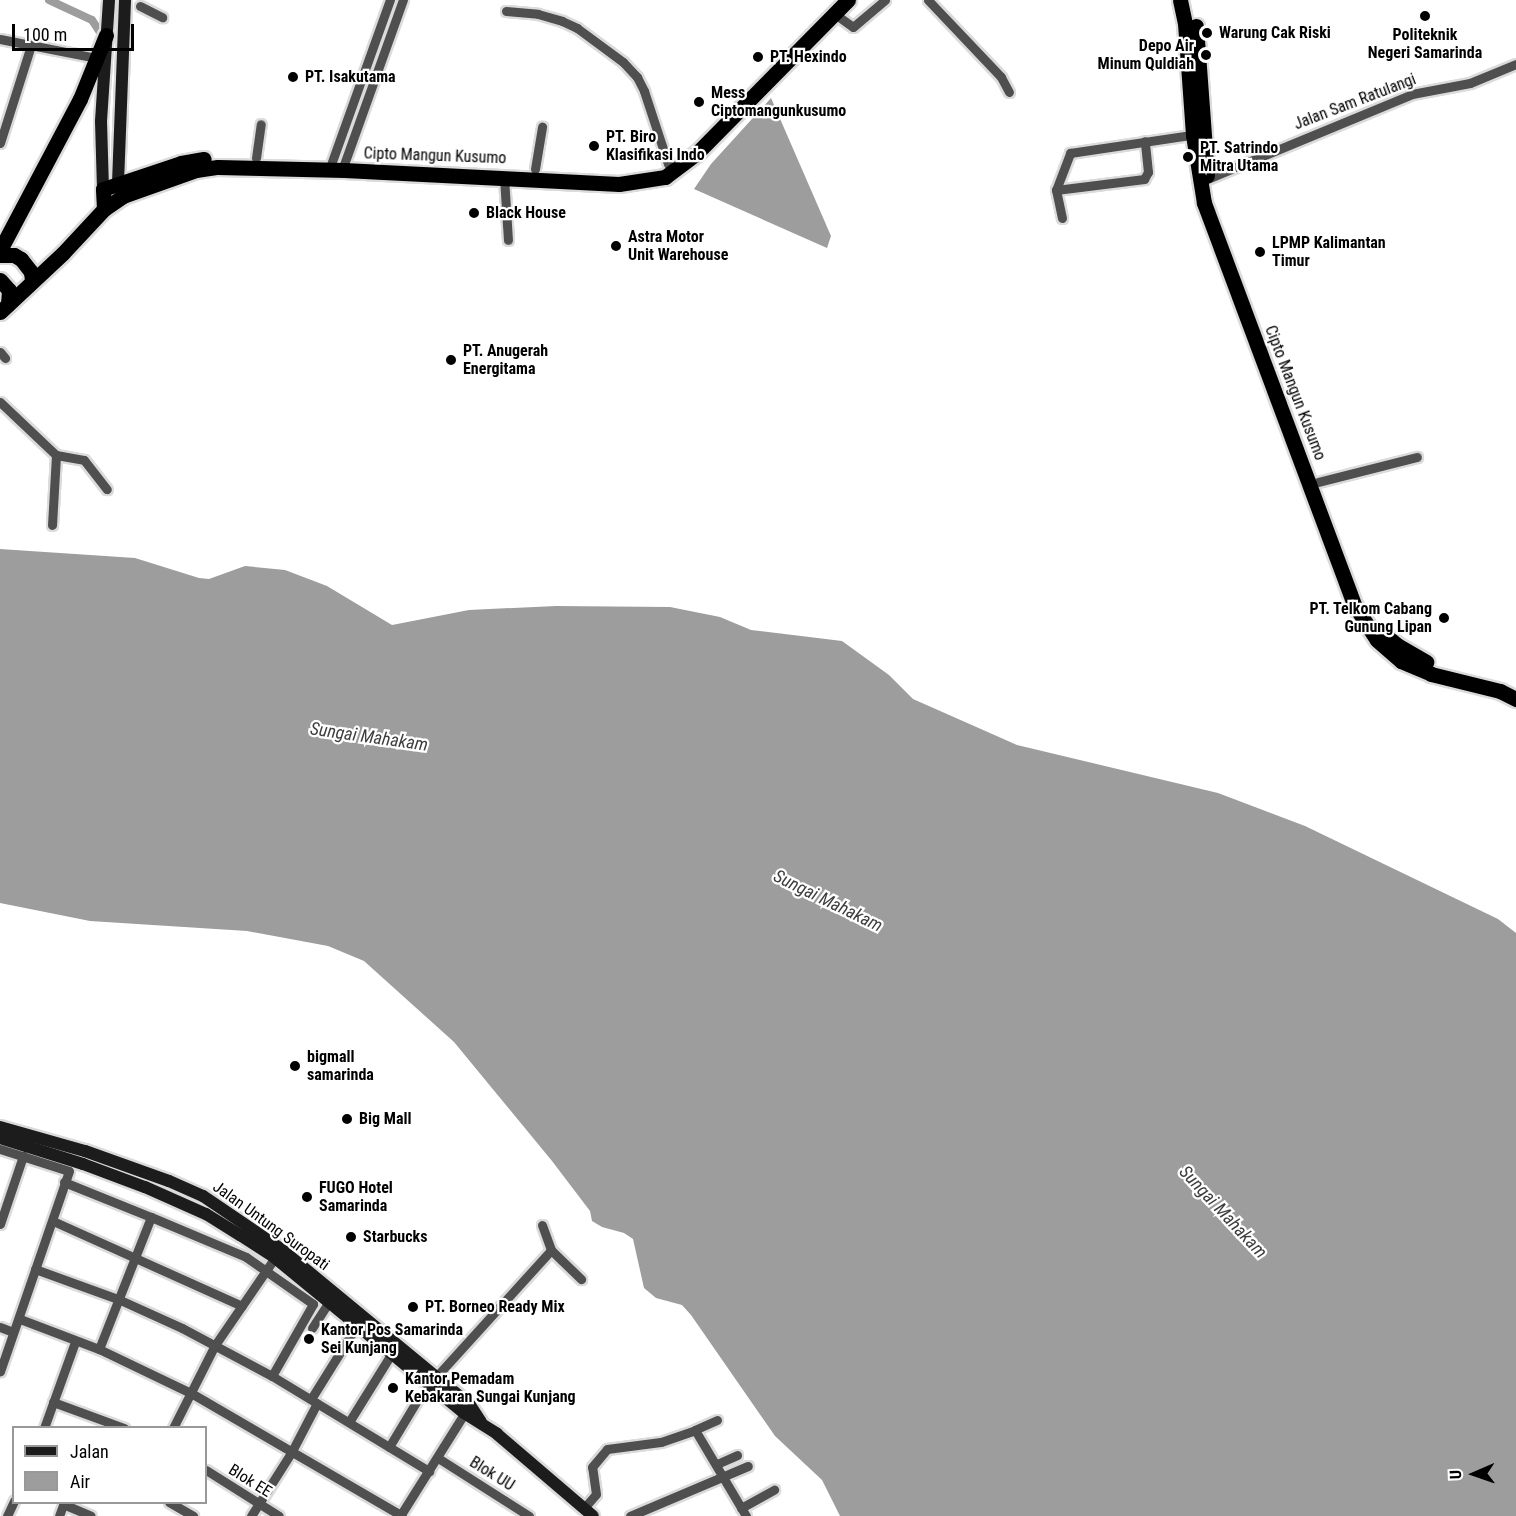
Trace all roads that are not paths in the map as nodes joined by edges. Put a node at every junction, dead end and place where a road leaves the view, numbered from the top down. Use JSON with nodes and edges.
{"nodes":[{"id":1,"x":109,"y":0,"type":"edge"},
{"id":2,"x":390,"y":0,"type":"edge"},
{"id":3,"x":403,"y":0,"type":"edge"},
{"id":4,"x":848,"y":0,"type":"edge"},
{"id":5,"x":885,"y":0,"type":"edge"},
{"id":6,"x":928,"y":0,"type":"edge"},
{"id":7,"x":1180,"y":0,"type":"edge"},
{"id":8,"x":1190,"y":0,"type":"edge"},
{"id":9,"x":141,"y":3,"type":"edge"},
{"id":10,"x":125,"y":6,"type":"edge"},
{"id":11,"x":836,"y":7,"type":"edge"},
{"id":12,"x":506,"y":11,"type":"dead end"},
{"id":13,"x":162,"y":18,"type":"dead end"},
{"id":14,"x":106,"y":35,"type":"junction"},
{"id":15,"x":0,"y":39,"type":"edge"},
{"id":16,"x":31,"y":45,"type":"junction"},
{"id":17,"x":97,"y":58,"type":"junction"},
{"id":18,"x":1516,"y":64,"type":"edge"},
{"id":19,"x":1009,"y":92,"type":"dead end"},
{"id":20,"x":261,"y":124,"type":"dead end"},
{"id":21,"x":542,"y":127,"type":"dead end"},
{"id":22,"x":1199,"y":134,"type":"junction"},
{"id":23,"x":1144,"y":141,"type":"junction"},
{"id":24,"x":0,"y":143,"type":"edge"},
{"id":25,"x":256,"y":158,"type":"junction"},
{"id":26,"x":668,"y":164,"type":"junction"},
{"id":27,"x":337,"y":165,"type":"junction"},
{"id":28,"x":536,"y":169,"type":"junction"},
{"id":29,"x":504,"y":177,"type":"junction"},
{"id":30,"x":1207,"y":179,"type":"junction"},
{"id":31,"x":103,"y":189,"type":"junction"},
{"id":32,"x":120,"y":189,"type":"junction"},
{"id":33,"x":1056,"y":190,"type":"junction"},
{"id":34,"x":104,"y":209,"type":"junction"},
{"id":35,"x":1062,"y":218,"type":"dead end"},
{"id":36,"x":15,"y":225,"type":"junction"},
{"id":37,"x":0,"y":236,"type":"edge"},
{"id":38,"x":508,"y":240,"type":"dead end"},
{"id":39,"x":0,"y":253,"type":"edge"},
{"id":40,"x":0,"y":280,"type":"edge"},
{"id":41,"x":32,"y":280,"type":"junction"},
{"id":42,"x":4,"y":308,"type":"edge"},
{"id":43,"x":0,"y":402,"type":"edge"},
{"id":44,"x":1286,"y":407,"type":"junction"},
{"id":45,"x":56,"y":455,"type":"junction"},
{"id":46,"x":1417,"y":457,"type":"dead end"},
{"id":47,"x":1318,"y":482,"type":"junction"},
{"id":48,"x":107,"y":489,"type":"dead end"},
{"id":49,"x":52,"y":525,"type":"dead end"},
{"id":50,"x":1516,"y":689,"type":"edge"},
{"id":51,"x":1516,"y":699,"type":"edge"},
{"id":52,"x":0,"y":1127,"type":"edge"},
{"id":53,"x":0,"y":1138,"type":"edge"},
{"id":54,"x":0,"y":1149,"type":"edge"},
{"id":55,"x":23,"y":1156,"type":"junction"},
{"id":56,"x":71,"y":1166,"type":"junction"},
{"id":57,"x":64,"y":1182,"type":"junction"},
{"id":58,"x":152,"y":1217,"type":"junction"},
{"id":59,"x":53,"y":1221,"type":"junction"},
{"id":60,"x":0,"y":1224,"type":"edge"},
{"id":61,"x":542,"y":1225,"type":"dead end"},
{"id":62,"x":551,"y":1250,"type":"junction"},
{"id":63,"x":278,"y":1253,"type":"junction"},
{"id":64,"x":135,"y":1259,"type":"junction"},
{"id":65,"x":35,"y":1269,"type":"junction"},
{"id":66,"x":267,"y":1270,"type":"junction"},
{"id":67,"x":581,"y":1278,"type":"dead end"},
{"id":68,"x":118,"y":1299,"type":"junction"},
{"id":69,"x":329,"y":1302,"type":"junction"},
{"id":70,"x":242,"y":1306,"type":"junction"},
{"id":71,"x":20,"y":1318,"type":"junction"},
{"id":72,"x":357,"y":1325,"type":"junction"},
{"id":73,"x":0,"y":1327,"type":"edge"},
{"id":74,"x":312,"y":1328,"type":"dead end"},
{"id":75,"x":13,"y":1332,"type":"junction"},
{"id":76,"x":75,"y":1342,"type":"junction"},
{"id":77,"x":215,"y":1346,"type":"junction"},
{"id":78,"x":99,"y":1348,"type":"junction"},
{"id":79,"x":392,"y":1353,"type":"junction"},
{"id":80,"x":0,"y":1371,"type":"edge"},
{"id":81,"x":272,"y":1376,"type":"junction"},
{"id":82,"x":436,"y":1377,"type":"junction"},
{"id":83,"x":191,"y":1393,"type":"junction"},
{"id":84,"x":418,"y":1399,"type":"dead end"},
{"id":85,"x":314,"y":1401,"type":"junction"},
{"id":86,"x":54,"y":1402,"type":"junction"},
{"id":87,"x":467,"y":1409,"type":"junction"},
{"id":88,"x":717,"y":1420,"type":"dead end"},
{"id":89,"x":349,"y":1422,"type":"junction"},
{"id":90,"x":45,"y":1426,"type":"edge"},
{"id":91,"x":119,"y":1426,"type":"edge"},
{"id":92,"x":173,"y":1426,"type":"edge"},
{"id":93,"x":695,"y":1430,"type":"junction"},
{"id":94,"x":389,"y":1447,"type":"junction"},
{"id":95,"x":291,"y":1453,"type":"junction"},
{"id":96,"x":736,"y":1455,"type":"dead end"},
{"id":97,"x":438,"y":1458,"type":"junction"},
{"id":98,"x":717,"y":1464,"type":"junction"},
{"id":99,"x":748,"y":1466,"type":"dead end"},
{"id":100,"x":207,"y":1471,"type":"edge"},
{"id":101,"x":429,"y":1471,"type":"junction"},
{"id":102,"x":724,"y":1478,"type":"junction"},
{"id":103,"x":774,"y":1490,"type":"dead end"},
{"id":104,"x":258,"y":1503,"type":"junction"},
{"id":105,"x":63,"y":1504,"type":"edge"},
{"id":106,"x":171,"y":1504,"type":"edge"},
{"id":107,"x":588,"y":1512,"type":"edge"},
{"id":108,"x":743,"y":1512,"type":"edge"},
{"id":109,"x":59,"y":1516,"type":"edge"},
{"id":110,"x":91,"y":1516,"type":"edge"},
{"id":111,"x":192,"y":1516,"type":"edge"},
{"id":112,"x":250,"y":1516,"type":"edge"},
{"id":113,"x":279,"y":1516,"type":"edge"},
{"id":114,"x":401,"y":1516,"type":"edge"},
{"id":115,"x":529,"y":1516,"type":"edge"},
{"id":116,"x":630,"y":1516,"type":"edge"}],
"edges":[{"from":1,"to":14,"type":"main road"},
{"from":2,"to":27,"type":"street"},
{"from":3,"to":27,"type":"street"},
{"from":4,"to":11,"type":"highway","name":"Cipto Mangun Kusumo"},
{"from":5,"to":11,"type":"street"},
{"from":6,"to":19,"type":"street"},
{"from":7,"to":22,"type":"highway","name":"Cipto Mangun Kusumo"},
{"from":8,"to":22,"type":"highway","name":"Cipto Mangun Kusumo"},
{"from":9,"to":10,"type":"street"},
{"from":9,"to":13,"type":"street"},
{"from":10,"to":32,"type":"main road"},
{"from":11,"to":26,"type":"highway","name":"Cipto Mangun Kusumo"},
{"from":11,"to":29,"type":"highway","name":"Cipto Mangun Kusumo"},
{"from":12,"to":26,"type":"street"},
{"from":14,"to":17,"type":"highway"},
{"from":14,"to":31,"type":"main road"},
{"from":15,"to":16,"type":"street"},
{"from":16,"to":17,"type":"street"},
{"from":16,"to":24,"type":"street"},
{"from":17,"to":36,"type":"highway"},
{"from":18,"to":30,"type":"street","name":"Jalan Sam Ratulangi"},
{"from":20,"to":25,"type":"street"},
{"from":21,"to":28,"type":"street"},
{"from":22,"to":23,"type":"street"},
{"from":22,"to":30,"type":"highway","name":"Cipto Mangun Kusumo"},
{"from":22,"to":44,"type":"highway","name":"Cipto Mangun Kusumo"},
{"from":23,"to":33,"type":"street"},
{"from":23,"to":33,"type":"street"},
{"from":25,"to":27,"type":"highway","name":"Cipto Mangun Kusumo"},
{"from":25,"to":32,"type":"highway","name":"Cipto Mangun Kusumo"},
{"from":26,"to":28,"type":"highway","name":"Cipto Mangun Kusumo"},
{"from":27,"to":28,"type":"highway","name":"Cipto Mangun Kusumo"},
{"from":27,"to":29,"type":"highway","name":"Cipto Mangun Kusumo"},
{"from":27,"to":32,"type":"highway","name":"Cipto Mangun Kusumo"},
{"from":29,"to":38,"type":"street"},
{"from":30,"to":44,"type":"highway","name":"Cipto Mangun Kusumo"},
{"from":31,"to":32,"type":"highway","name":"Cipto Mangun Kusumo"},
{"from":31,"to":34,"type":"highway"},
{"from":32,"to":34,"type":"highway","name":"Cipto Mangun Kusumo"},
{"from":33,"to":35,"type":"street"},
{"from":34,"to":41,"type":"highway","name":"Cipto Mangun Kusumo"},
{"from":36,"to":37,"type":"highway"},
{"from":36,"to":39,"type":"highway"},
{"from":39,"to":41,"type":"highway"},
{"from":40,"to":42,"type":"highway"},
{"from":41,"to":42,"type":"highway","name":"Cipto Mangun Kusumo"},
{"from":43,"to":45,"type":"street"},
{"from":44,"to":47,"type":"highway","name":"Cipto Mangun Kusumo"},
{"from":44,"to":51,"type":"highway","name":"Cipto Mangun Kusumo"},
{"from":45,"to":48,"type":"street"},
{"from":45,"to":49,"type":"street"},
{"from":46,"to":47,"type":"street"},
{"from":47,"to":50,"type":"highway","name":"Cipto Mangun Kusumo"},
{"from":52,"to":63,"type":"main road","name":"Jalan Untung Suropati"},
{"from":53,"to":56,"type":"main road","name":"Jalan Untung Suropati"},
{"from":54,"to":55,"type":"street"},
{"from":55,"to":56,"type":"street"},
{"from":55,"to":60,"type":"street"},
{"from":56,"to":57,"type":"street"},
{"from":56,"to":63,"type":"main road","name":"Jalan Untung Suropati"},
{"from":57,"to":58,"type":"street"},
{"from":57,"to":59,"type":"street"},
{"from":58,"to":64,"type":"street"},
{"from":58,"to":66,"type":"street"},
{"from":59,"to":64,"type":"street"},
{"from":59,"to":65,"type":"street"},
{"from":61,"to":62,"type":"street"},
{"from":62,"to":67,"type":"street"},
{"from":62,"to":82,"type":"street"},
{"from":63,"to":66,"type":"street"},
{"from":63,"to":69,"type":"main road","name":"Jalan Untung Suropati"},
{"from":63,"to":82,"type":"main road","name":"Jalan Untung Suropati"},
{"from":64,"to":68,"type":"street"},
{"from":64,"to":70,"type":"street"},
{"from":65,"to":68,"type":"street"},
{"from":65,"to":71,"type":"street"},
{"from":66,"to":70,"type":"street"},
{"from":66,"to":81,"type":"street"},
{"from":68,"to":77,"type":"street"},
{"from":68,"to":78,"type":"street"},
{"from":69,"to":72,"type":"main road","name":"Jalan Untung Suropati"},
{"from":69,"to":74,"type":"street"},
{"from":70,"to":77,"type":"street"},
{"from":71,"to":75,"type":"street"},
{"from":71,"to":76,"type":"street"},
{"from":72,"to":79,"type":"main road","name":"Jalan Untung Suropati"},
{"from":72,"to":85,"type":"street"},
{"from":73,"to":75,"type":"street"},
{"from":75,"to":80,"type":"street"},
{"from":76,"to":78,"type":"street"},
{"from":76,"to":86,"type":"street"},
{"from":77,"to":81,"type":"street"},
{"from":77,"to":83,"type":"street"},
{"from":78,"to":83,"type":"street"},
{"from":79,"to":87,"type":"main road","name":"Jalan Untung Suropati"},
{"from":79,"to":89,"type":"street"},
{"from":81,"to":85,"type":"street"},
{"from":82,"to":87,"type":"main road","name":"Jalan Untung Suropati"},
{"from":83,"to":92,"type":"street"},
{"from":83,"to":95,"type":"street"},
{"from":84,"to":94,"type":"street"},
{"from":85,"to":89,"type":"street"},
{"from":85,"to":95,"type":"street"},
{"from":86,"to":90,"type":"street"},
{"from":86,"to":91,"type":"street"},
{"from":87,"to":97,"type":"street"},
{"from":87,"to":107,"type":"main road","name":"Jalan Untung Suropati"},
{"from":88,"to":93,"type":"street"},
{"from":89,"to":94,"type":"street"},
{"from":93,"to":98,"type":"street"},
{"from":93,"to":107,"type":"street"},
{"from":94,"to":101,"type":"street"},
{"from":95,"to":104,"type":"street"},
{"from":95,"to":114,"type":"street"},
{"from":96,"to":98,"type":"street"},
{"from":97,"to":101,"type":"street"},
{"from":97,"to":115,"type":"street","name":"Blok UU"},
{"from":98,"to":102,"type":"street"},
{"from":99,"to":102,"type":"street"},
{"from":100,"to":104,"type":"street","name":"Blok EE"},
{"from":101,"to":114,"type":"street"},
{"from":102,"to":108,"type":"street"},
{"from":102,"to":116,"type":"street"},
{"from":103,"to":108,"type":"street"},
{"from":104,"to":112,"type":"street"},
{"from":104,"to":113,"type":"street","name":"Blok EE"},
{"from":105,"to":109,"type":"street"},
{"from":105,"to":110,"type":"street"},
{"from":106,"to":111,"type":"street"}]}
